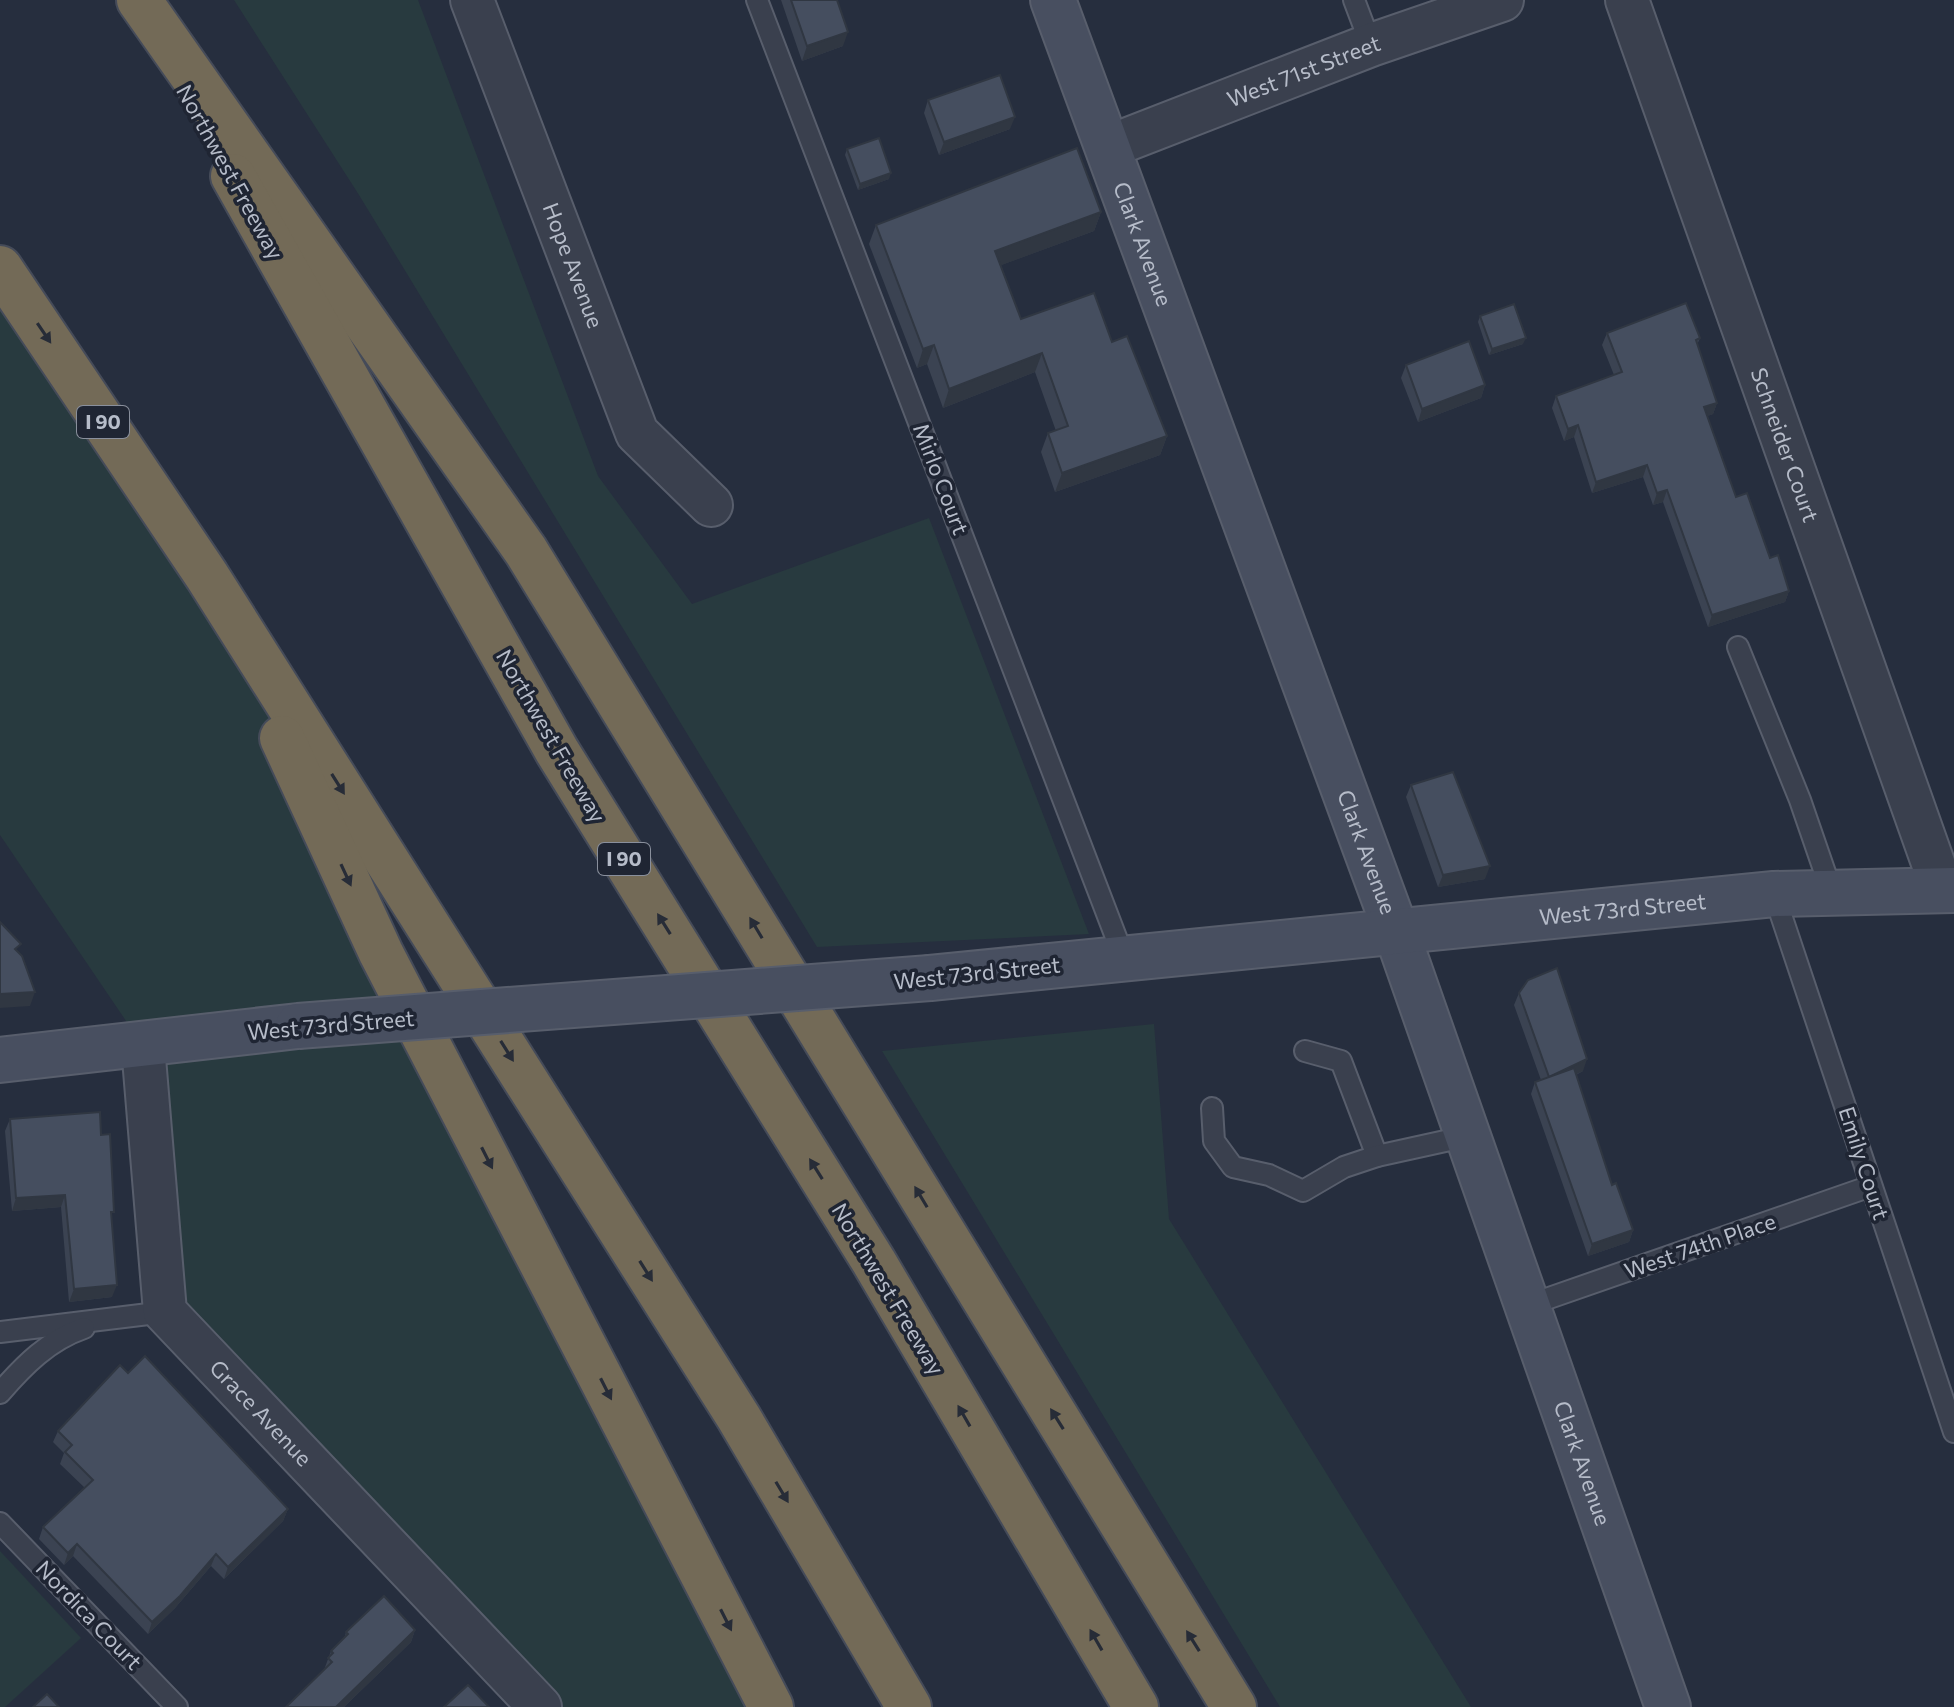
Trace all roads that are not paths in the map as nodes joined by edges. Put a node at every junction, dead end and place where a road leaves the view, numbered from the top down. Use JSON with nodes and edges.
{"nodes":[{"id":1,"x":133,"y":0,"type":"edge"},
{"id":2,"x":139,"y":0,"type":"edge"},
{"id":3,"x":472,"y":0,"type":"edge"},
{"id":4,"x":757,"y":0,"type":"edge"},
{"id":5,"x":1053,"y":0,"type":"edge"},
{"id":6,"x":1354,"y":0,"type":"edge"},
{"id":7,"x":1502,"y":0,"type":"edge"},
{"id":8,"x":1627,"y":0,"type":"edge"},
{"id":9,"x":1371,"y":45,"type":"junction"},
{"id":10,"x":1108,"y":147,"type":"junction"},
{"id":11,"x":0,"y":268,"type":"edge"},
{"id":12,"x":711,"y":505,"type":"dead end"},
{"id":13,"x":207,"y":576,"type":"junction"},
{"id":14,"x":1738,"y":647,"type":"dead end"},
{"id":15,"x":1948,"y":890,"type":"edge"},
{"id":16,"x":1832,"y":893,"type":"junction"},
{"id":17,"x":1774,"y":894,"type":"junction"},
{"id":18,"x":1396,"y":931,"type":"junction"},
{"id":19,"x":1124,"y":958,"type":"junction"},
{"id":20,"x":143,"y":1046,"type":"junction"},
{"id":21,"x":1305,"y":1051,"type":"dead end"},
{"id":22,"x":0,"y":1060,"type":"edge"},
{"id":23,"x":1212,"y":1108,"type":"dead end"},
{"id":24,"x":1468,"y":1136,"type":"junction"},
{"id":25,"x":1377,"y":1156,"type":"junction"},
{"id":26,"x":1871,"y":1186,"type":"junction"},
{"id":27,"x":1529,"y":1305,"type":"junction"},
{"id":28,"x":165,"y":1312,"type":"junction"},
{"id":29,"x":117,"y":1317,"type":"junction"},
{"id":30,"x":0,"y":1332,"type":"edge"},
{"id":31,"x":0,"y":1393,"type":"edge"},
{"id":32,"x":1954,"y":1432,"type":"edge"},
{"id":33,"x":0,"y":1523,"type":"edge"},
{"id":34,"x":177,"y":1707,"type":"edge"},
{"id":35,"x":540,"y":1707,"type":"edge"},
{"id":36,"x":771,"y":1707,"type":"edge"},
{"id":37,"x":909,"y":1707,"type":"edge"},
{"id":38,"x":1136,"y":1707,"type":"edge"},
{"id":39,"x":1234,"y":1707,"type":"edge"},
{"id":40,"x":1668,"y":1707,"type":"edge"}],
"edges":[{"from":38,"to":1,"type":"highway","name":"Northwest Freeway","number":"I 90","one_way":true},
{"from":39,"to":2,"type":"highway","one_way":true},
{"from":3,"to":12,"type":"street","name":"Hope Avenue"},
{"from":4,"to":19,"type":"lane","name":"Mirlo Court"},
{"from":5,"to":10,"type":"street","name":"Clark Avenue"},
{"from":6,"to":9,"type":"lane"},
{"from":7,"to":9,"type":"street","name":"West 71st Street"},
{"from":8,"to":15,"type":"street","name":"Schneider Court"},
{"from":9,"to":10,"type":"street","name":"West 71st Street"},
{"from":10,"to":18,"type":"street","name":"Clark Avenue"},
{"from":11,"to":13,"type":"highway","number":"I 90","one_way":true},
{"from":13,"to":36,"type":"highway","one_way":true},
{"from":13,"to":37,"type":"highway","number":"I 90","one_way":true},
{"from":14,"to":16,"type":"lane"},
{"from":15,"to":16,"type":"street","name":"West 73rd Street"},
{"from":16,"to":17,"type":"street","name":"West 73rd Street"},
{"from":17,"to":18,"type":"street","name":"West 73rd Street"},
{"from":17,"to":26,"type":"lane","name":"Emily Court"},
{"from":18,"to":19,"type":"street","name":"West 73rd Street"},
{"from":18,"to":24,"type":"street","name":"Clark Avenue"},
{"from":19,"to":20,"type":"street","name":"West 73rd Street","bridge":true},
{"from":20,"to":22,"type":"street","name":"West 73rd Street"},
{"from":20,"to":28,"type":"street"},
{"from":21,"to":25,"type":"lane"},
{"from":23,"to":25,"type":"lane"},
{"from":24,"to":25,"type":"lane"},
{"from":24,"to":27,"type":"street","name":"Clark Avenue"},
{"from":26,"to":27,"type":"lane","name":"West 74th Place"},
{"from":26,"to":32,"type":"lane","name":"Emily Court"},
{"from":27,"to":40,"type":"street","name":"Clark Avenue"},
{"from":28,"to":29,"type":"lane"},
{"from":28,"to":35,"type":"street","name":"Grace Avenue"},
{"from":29,"to":30,"type":"lane"},
{"from":29,"to":31,"type":"lane"},
{"from":33,"to":34,"type":"lane","name":"Nordica Court"}]}
